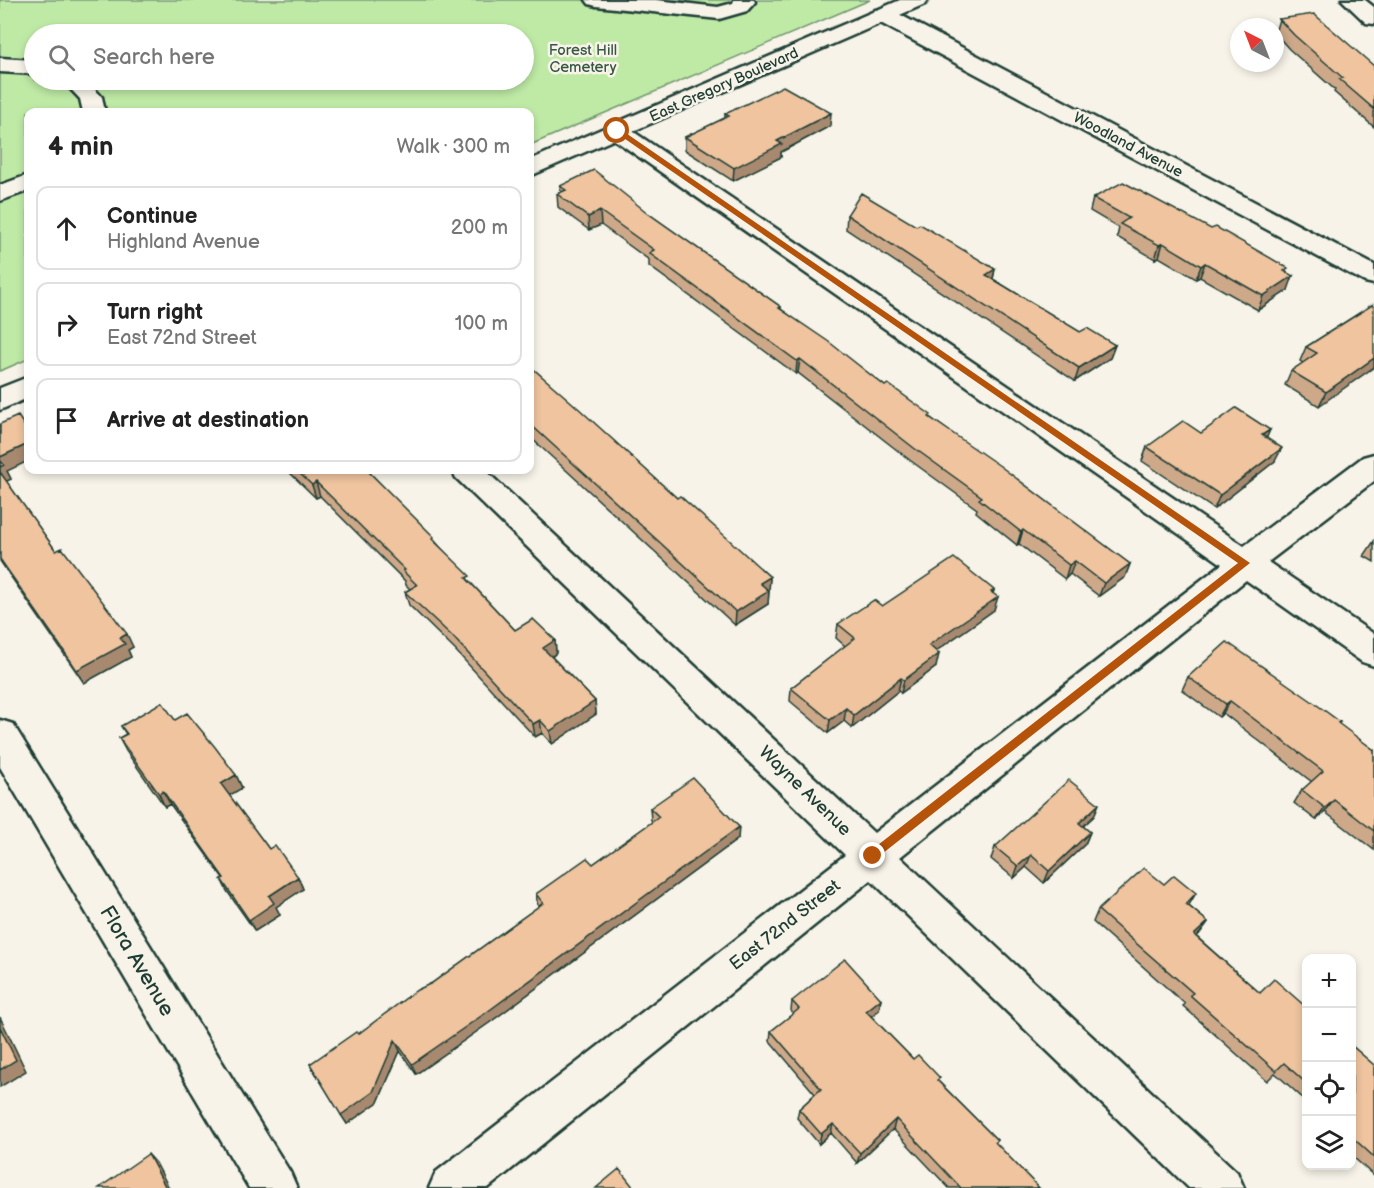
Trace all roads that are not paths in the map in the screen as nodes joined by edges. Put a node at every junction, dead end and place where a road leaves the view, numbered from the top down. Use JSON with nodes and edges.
{"nodes":[{"id":1,"x":596,"y":0,"type":"edge"},
{"id":2,"x":744,"y":0,"type":"edge"},
{"id":3,"x":918,"y":0,"type":"edge"},
{"id":4,"x":1352,"y":0,"type":"edge"},
{"id":5,"x":883,"y":15,"type":"junction"},
{"id":6,"x":1374,"y":18,"type":"edge"},
{"id":7,"x":0,"y":65,"type":"edge"},
{"id":8,"x":24,"y":67,"type":"edge"},
{"id":9,"x":85,"y":90,"type":"edge"},
{"id":10,"x":94,"y":108,"type":"edge"},
{"id":11,"x":617,"y":131,"type":"junction"},
{"id":12,"x":534,"y":167,"type":"edge"},
{"id":13,"x":12,"y":189,"type":"edge"},
{"id":14,"x":24,"y":206,"type":"edge"},
{"id":15,"x":1374,"y":276,"type":"edge"},
{"id":16,"x":24,"y":389,"type":"edge"},
{"id":17,"x":0,"y":400,"type":"edge"},
{"id":18,"x":1374,"y":465,"type":"edge"},
{"id":19,"x":471,"y":474,"type":"edge"},
{"id":20,"x":1245,"y":563,"type":"junction"},
{"id":21,"x":1374,"y":652,"type":"edge"},
{"id":22,"x":0,"y":735,"type":"edge"},
{"id":23,"x":873,"y":856,"type":"junction"},
{"id":24,"x":274,"y":1188,"type":"edge"},
{"id":25,"x":452,"y":1188,"type":"edge"},
{"id":26,"x":1221,"y":1188,"type":"edge"}],
"edges":[{"from":1,"to":2,"type":"street"},
{"from":3,"to":5,"type":"street","name":"East Gregory Boulevard"},
{"from":4,"to":6,"type":"street"},
{"from":5,"to":11,"type":"street","name":"East Gregory Boulevard"},
{"from":5,"to":15,"type":"street","name":"Woodland Avenue"},
{"from":7,"to":8,"type":"street"},
{"from":9,"to":10,"type":"street"},
{"from":11,"to":12,"type":"street","name":"East Gregory Boulevard"},
{"from":11,"to":20,"type":"street"},
{"from":13,"to":14,"type":"street"},
{"from":16,"to":17,"type":"street"},
{"from":18,"to":20,"type":"street","name":"East 72nd Street"},
{"from":19,"to":23,"type":"street","name":"Wayne Avenue"},
{"from":20,"to":21,"type":"street"},
{"from":20,"to":23,"type":"street","name":"East 72nd Street"},
{"from":22,"to":24,"type":"street","name":"Flora Avenue"},
{"from":23,"to":25,"type":"street","name":"East 72nd Street"},
{"from":23,"to":26,"type":"street","name":"Wayne Avenue"}]}
